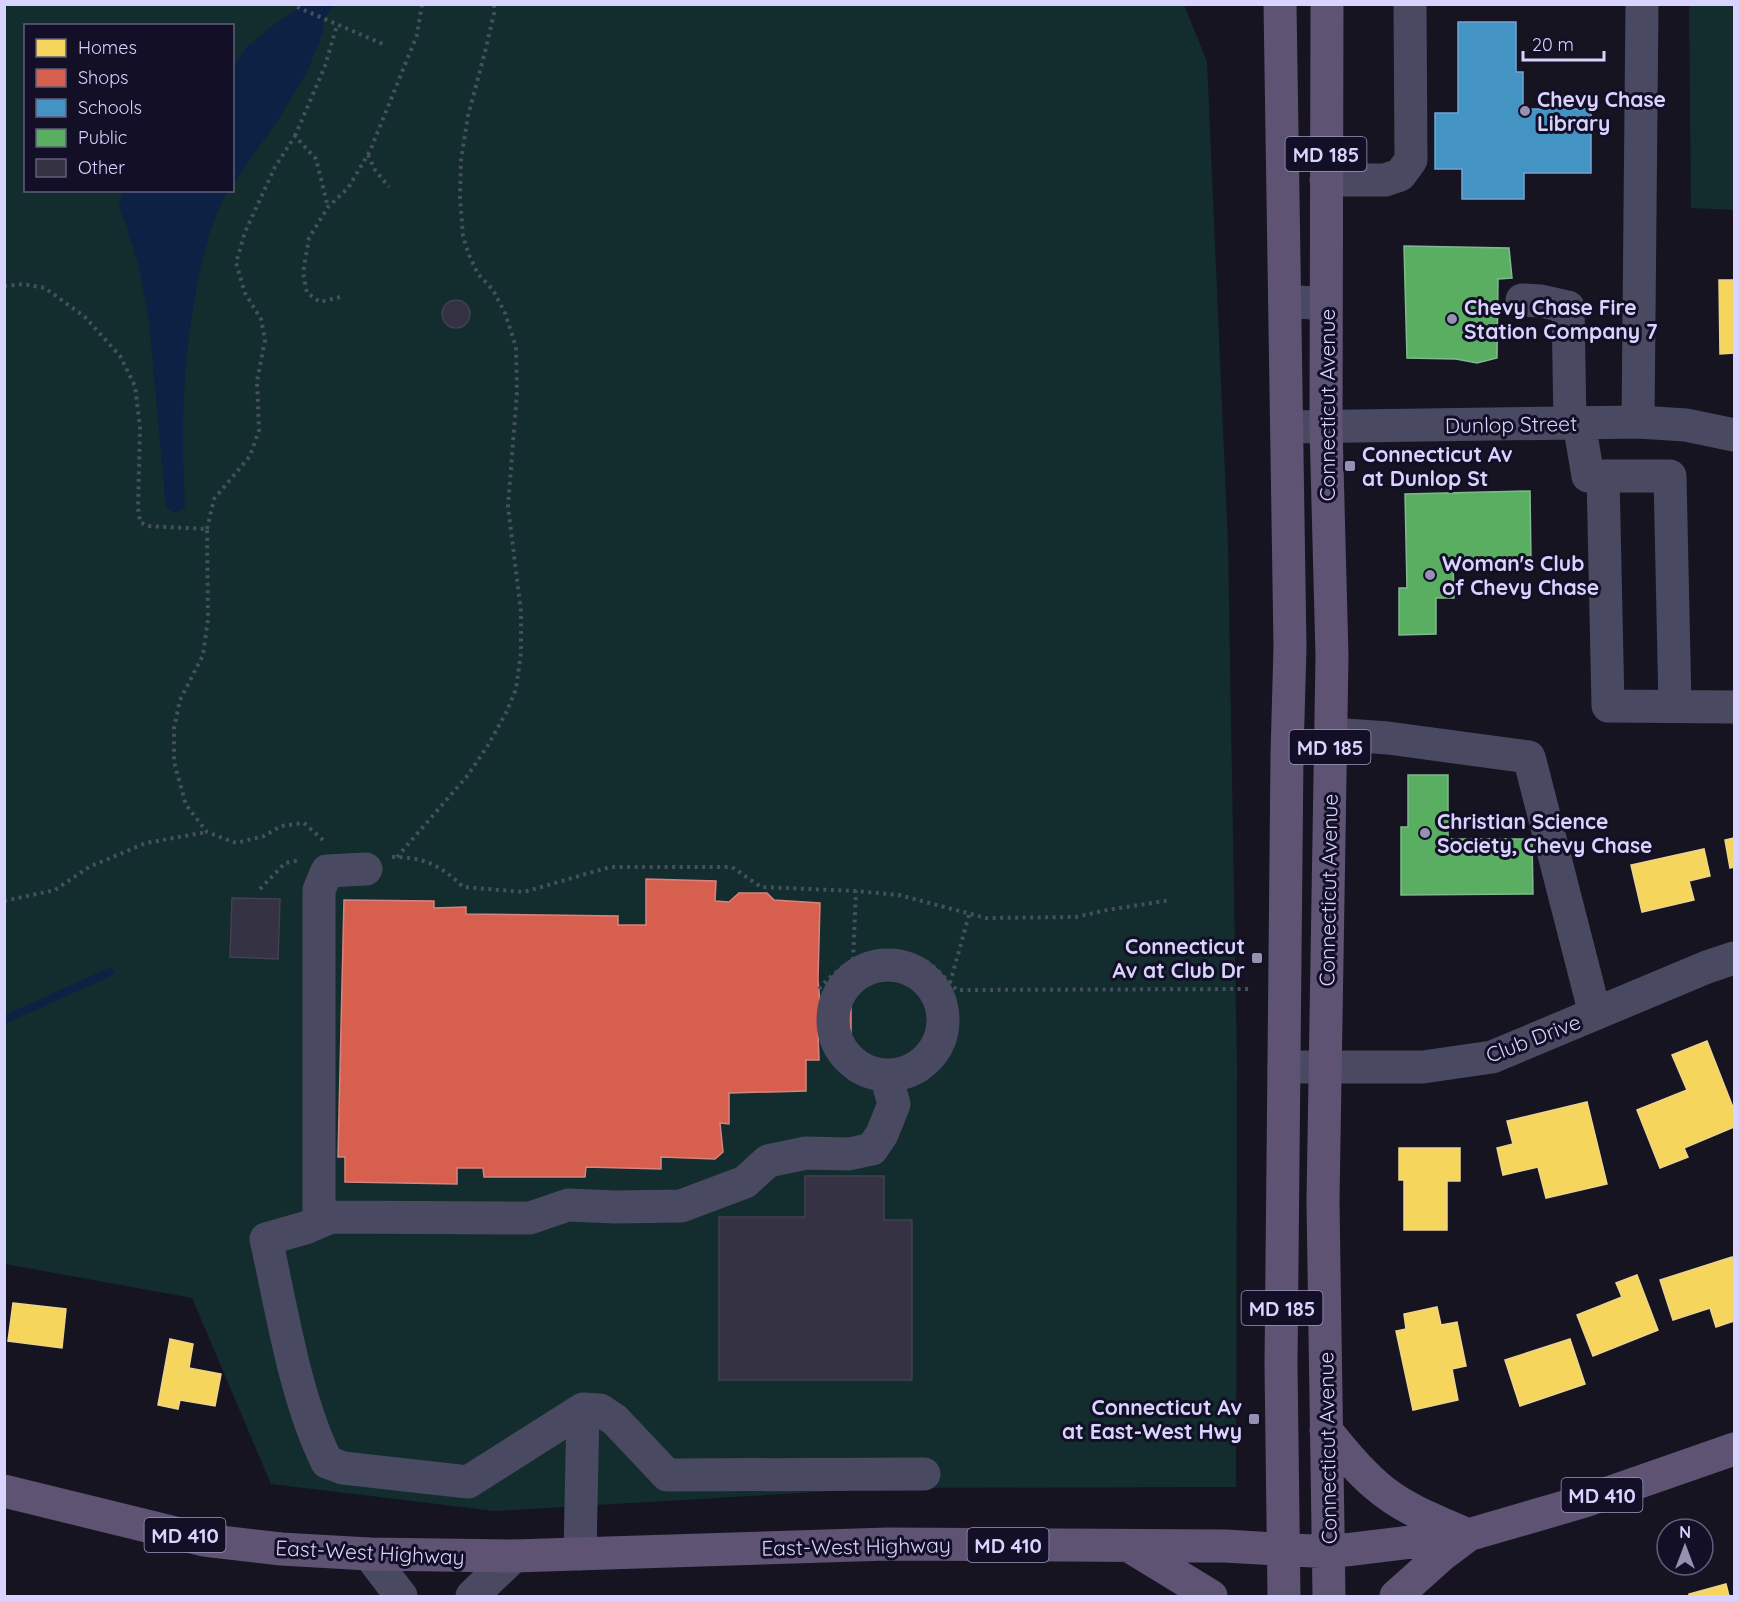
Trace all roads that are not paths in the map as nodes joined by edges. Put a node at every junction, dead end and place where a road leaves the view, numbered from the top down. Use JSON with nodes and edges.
{"nodes":[{"id":1,"x":1280,"y":4,"type":"edge"},
{"id":2,"x":1327,"y":4,"type":"edge"},
{"id":3,"x":1410,"y":4,"type":"edge"},
{"id":4,"x":1642,"y":4,"type":"edge"},
{"id":5,"x":1326,"y":180,"type":"junction"},
{"id":6,"x":1522,"y":300,"type":"dead end"},
{"id":7,"x":1286,"y":301,"type":"junction"},
{"id":8,"x":1326,"y":304,"type":"junction"},
{"id":9,"x":1638,"y":422,"type":"junction"},
{"id":10,"x":1575,"y":423,"type":"junction"},
{"id":11,"x":1287,"y":427,"type":"junction"},
{"id":12,"x":1326,"y":427,"type":"junction"},
{"id":13,"x":1734,"y":435,"type":"edge"},
{"id":14,"x":1603,"y":476,"type":"junction"},
{"id":15,"x":1675,"y":706,"type":"junction"},
{"id":16,"x":1734,"y":707,"type":"edge"},
{"id":17,"x":1331,"y":734,"type":"junction"},
{"id":18,"x":376,"y":863,"type":"road end"},
{"id":19,"x":1734,"y":958,"type":"edge"},
{"id":20,"x":1595,"y":1014,"type":"junction"},
{"id":21,"x":1284,"y":1067,"type":"junction"},
{"id":22,"x":1326,"y":1067,"type":"junction"},
{"id":23,"x":886,"y":1076,"type":"dead end"},
{"id":24,"x":319,"y":1222,"type":"junction"},
{"id":25,"x":583,"y":1409,"type":"junction"},
{"id":26,"x":1326,"y":1430,"type":"junction"},
{"id":27,"x":1734,"y":1449,"type":"edge"},
{"id":28,"x":924,"y":1474,"type":"dead end"},
{"id":29,"x":4,"y":1491,"type":"edge"},
{"id":30,"x":1468,"y":1535,"type":"junction"},
{"id":31,"x":1127,"y":1545,"type":"junction"},
{"id":32,"x":1284,"y":1549,"type":"junction"},
{"id":33,"x":1329,"y":1552,"type":"junction"},
{"id":34,"x":369,"y":1554,"type":"junction"},
{"id":35,"x":580,"y":1554,"type":"junction"},
{"id":36,"x":514,"y":1556,"type":"junction"},
{"id":37,"x":401,"y":1596,"type":"edge"},
{"id":38,"x":472,"y":1596,"type":"edge"},
{"id":39,"x":1211,"y":1596,"type":"edge"},
{"id":40,"x":1284,"y":1596,"type":"edge"},
{"id":41,"x":1329,"y":1596,"type":"edge"},
{"id":42,"x":1396,"y":1596,"type":"edge"}],
"edges":[{"from":1,"to":7,"type":"main road","name":"Connecticut Avenue","number":"MD 185"},
{"from":2,"to":5,"type":"main road","name":"Connecticut Avenue","number":"MD 185"},
{"from":3,"to":5,"type":"street"},
{"from":4,"to":9,"type":"street"},
{"from":5,"to":8,"type":"main road","name":"Connecticut Avenue","number":"MD 185"},
{"from":6,"to":10,"type":"street"},
{"from":7,"to":8,"type":"street"},
{"from":7,"to":11,"type":"main road","name":"Connecticut Avenue","number":"MD 185"},
{"from":8,"to":12,"type":"main road","name":"Connecticut Avenue","number":"MD 185"},
{"from":9,"to":10,"type":"street","name":"Dunlop Street"},
{"from":9,"to":13,"type":"street","name":"Dunlop Street"},
{"from":10,"to":12,"type":"street","name":"Dunlop Street"},
{"from":10,"to":14,"type":"street"},
{"from":11,"to":12,"type":"street","name":"Dunlop Street"},
{"from":11,"to":21,"type":"main road","name":"Connecticut Avenue","number":"MD 185"},
{"from":12,"to":17,"type":"main road","name":"Connecticut Avenue","number":"MD 185"},
{"from":14,"to":15,"type":"street"},
{"from":14,"to":15,"type":"street"},
{"from":15,"to":16,"type":"street"},
{"from":17,"to":20,"type":"street"},
{"from":17,"to":22,"type":"main road","name":"Connecticut Avenue","number":"MD 185"},
{"from":18,"to":24,"type":"street"},
{"from":19,"to":20,"type":"street","name":"Club Drive"},
{"from":20,"to":22,"type":"street","name":"Club Drive"},
{"from":21,"to":22,"type":"street","name":"Club Drive"},
{"from":21,"to":32,"type":"main road","name":"Connecticut Avenue","number":"MD 185"},
{"from":22,"to":26,"type":"main road","name":"Connecticut Avenue","number":"MD 185"},
{"from":23,"to":24,"type":"street"},
{"from":24,"to":25,"type":"street"},
{"from":25,"to":28,"type":"street"},
{"from":25,"to":35,"type":"street"},
{"from":26,"to":30,"type":"main road"},
{"from":26,"to":33,"type":"main road","name":"Connecticut Avenue","number":"MD 185"},
{"from":27,"to":30,"type":"main road","name":"East-West Highway","number":"MD 410"},
{"from":29,"to":34,"type":"main road","name":"East-West Highway","number":"MD 410"},
{"from":30,"to":33,"type":"main road","name":"East-West Highway","number":"MD 410"},
{"from":30,"to":42,"type":"main road"},
{"from":31,"to":32,"type":"main road","name":"East-West Highway","number":"MD 410"},
{"from":31,"to":35,"type":"main road","name":"East-West Highway","number":"MD 410"},
{"from":31,"to":39,"type":"main road"},
{"from":32,"to":33,"type":"main road","name":"East-West Highway","number":"MD 410"},
{"from":32,"to":40,"type":"main road","name":"Connecticut Avenue","number":"MD 185"},
{"from":33,"to":41,"type":"main road","name":"Connecticut Avenue","number":"MD 185"},
{"from":34,"to":36,"type":"main road","name":"East-West Highway","number":"MD 410"},
{"from":34,"to":37,"type":"street"},
{"from":35,"to":36,"type":"main road","name":"East-West Highway","number":"MD 410"},
{"from":36,"to":38,"type":"street"}]}
